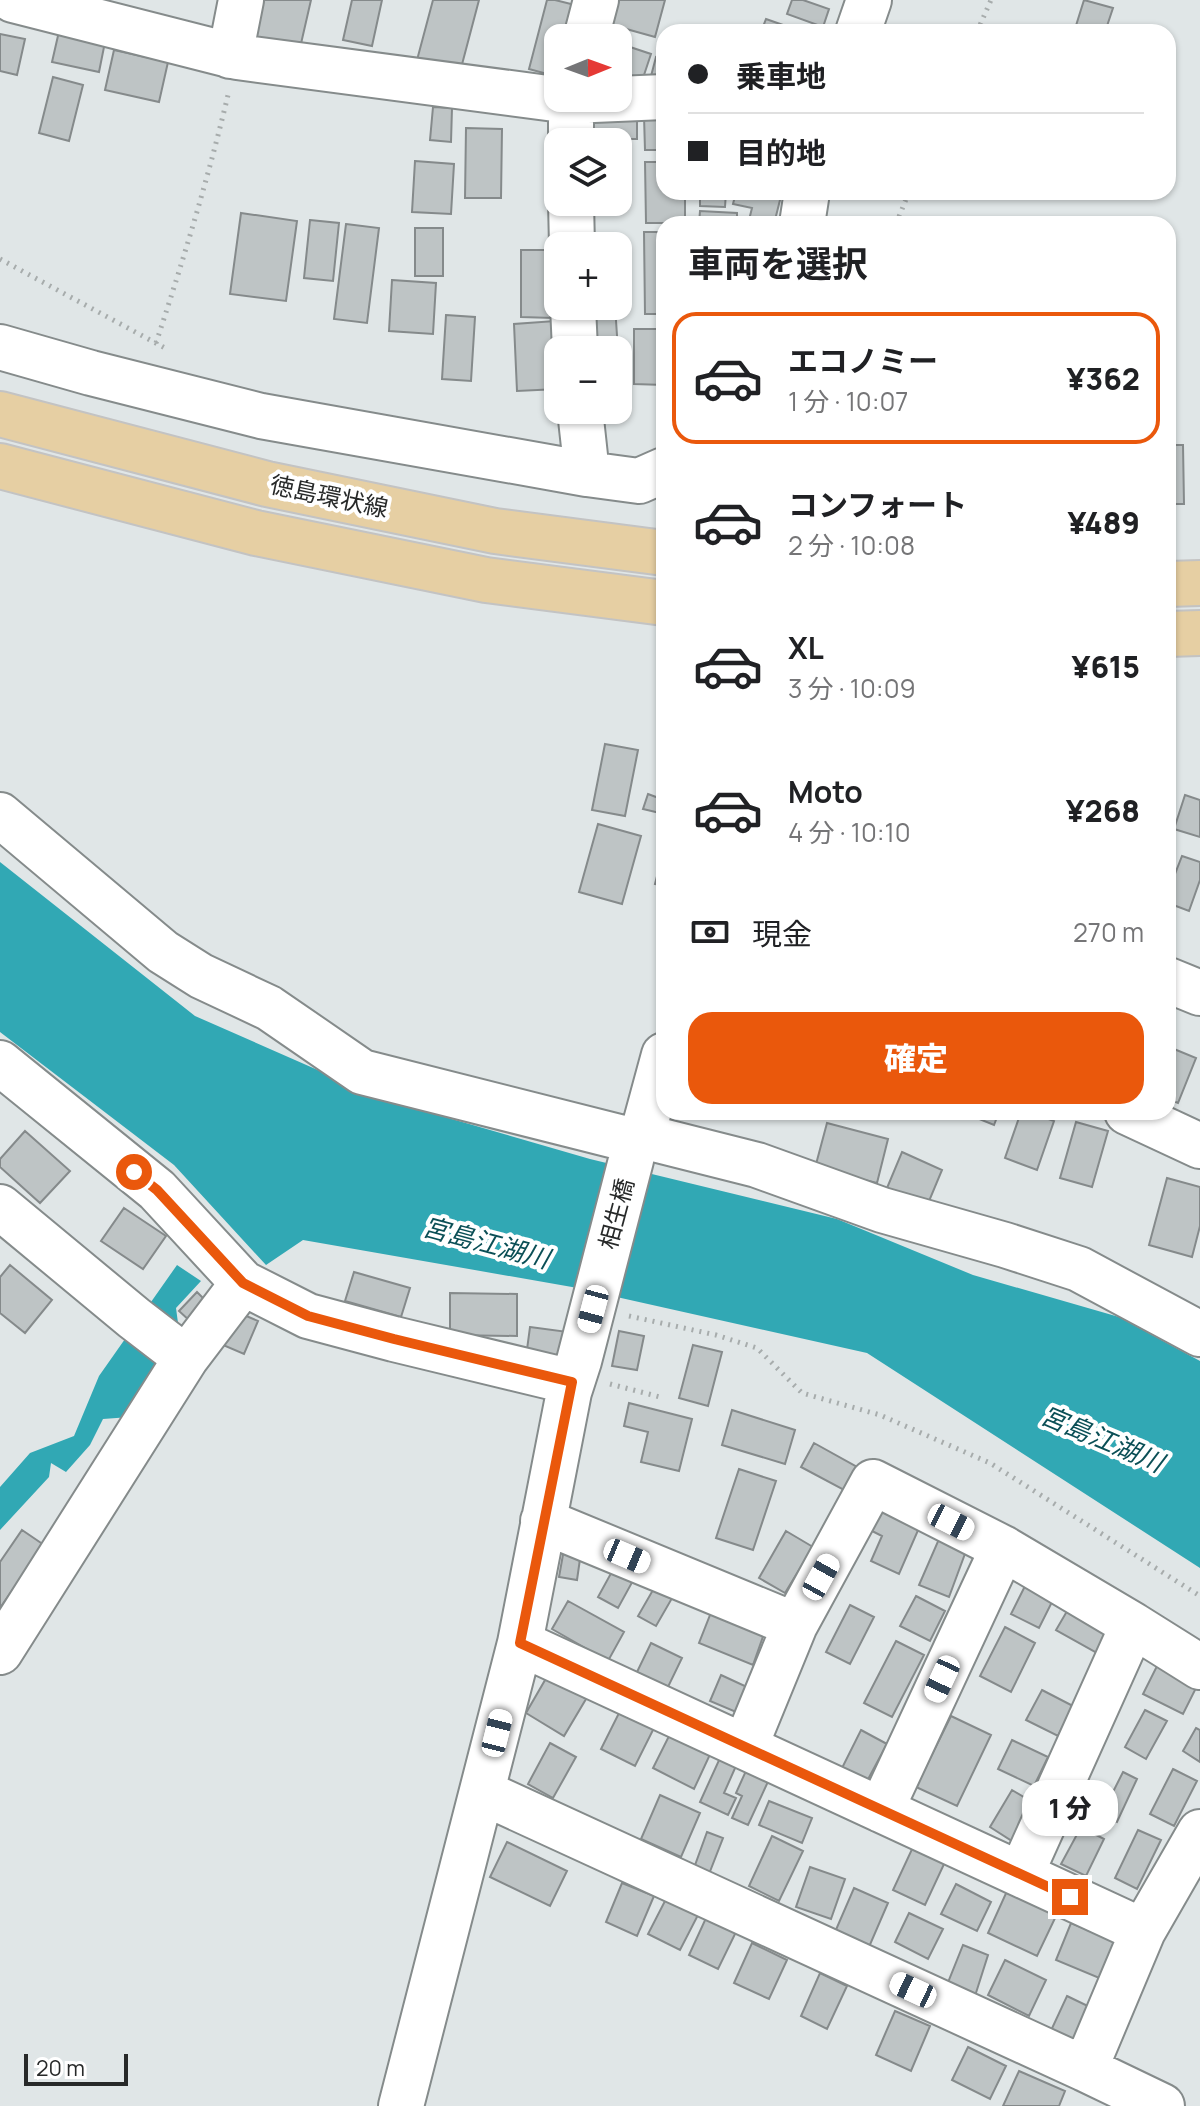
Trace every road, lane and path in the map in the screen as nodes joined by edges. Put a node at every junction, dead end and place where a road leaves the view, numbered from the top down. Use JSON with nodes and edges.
{"nodes":[{"id":1,"x":13,"y":0,"type":"edge"},
{"id":2,"x":241,"y":0,"type":"edge"},
{"id":3,"x":596,"y":0,"type":"edge"},
{"id":4,"x":869,"y":0,"type":"edge"},
{"id":5,"x":991,"y":0,"type":"edge"},
{"id":6,"x":590,"y":24,"type":"edge"},
{"id":7,"x":861,"y":24,"type":"edge"},
{"id":8,"x":980,"y":24,"type":"edge"},
{"id":9,"x":234,"y":57,"type":"junction"},
{"id":10,"x":656,"y":98,"type":"edge"},
{"id":11,"x":571,"y":114,"type":"edge"},
{"id":12,"x":0,"y":259,"type":"edge"},
{"id":13,"x":156,"y":343,"type":"junction"},
{"id":14,"x":0,"y":347,"type":"edge"},
{"id":15,"x":166,"y":349,"type":"dead end"},
{"id":16,"x":0,"y":414,"type":"edge"},
{"id":17,"x":582,"y":424,"type":"edge"},
{"id":18,"x":0,"y":466,"type":"edge"},
{"id":19,"x":587,"y":474,"type":"junction"},
{"id":20,"x":656,"y":474,"type":"edge"},
{"id":21,"x":656,"y":552,"type":"edge"},
{"id":22,"x":1200,"y":583,"type":"edge"},
{"id":23,"x":1176,"y":584,"type":"edge"},
{"id":24,"x":656,"y":602,"type":"edge"},
{"id":25,"x":1200,"y":633,"type":"edge"},
{"id":26,"x":1176,"y":634,"type":"edge"},
{"id":27,"x":0,"y":815,"type":"edge"},
{"id":28,"x":1176,"y":983,"type":"edge"},
{"id":29,"x":1200,"y":993,"type":"edge"},
{"id":30,"x":0,"y":1063,"type":"edge"},
{"id":31,"x":656,"y":1081,"type":"edge"},
{"id":32,"x":1144,"y":1120,"type":"edge"},
{"id":33,"x":636,"y":1146,"type":"junction"},
{"id":34,"x":1200,"y":1146,"type":"edge"},
{"id":35,"x":0,"y":1207,"type":"edge"},
{"id":36,"x":243,"y":1283,"type":"junction"},
{"id":37,"x":593,"y":1309,"type":"junction"},
{"id":38,"x":1200,"y":1334,"type":"edge"},
{"id":39,"x":186,"y":1358,"type":"junction"},
{"id":40,"x":575,"y":1372,"type":"junction"},
{"id":41,"x":664,"y":1398,"type":"dead end"},
{"id":42,"x":543,"y":1521,"type":"junction"},
{"id":43,"x":1003,"y":1548,"type":"junction"},
{"id":44,"x":1200,"y":1596,"type":"edge"},
{"id":45,"x":795,"y":1625,"type":"junction"},
{"id":46,"x":1133,"y":1625,"type":"junction"},
{"id":47,"x":520,"y":1643,"type":"junction"},
{"id":48,"x":0,"y":1652,"type":"edge"},
{"id":49,"x":1200,"y":1667,"type":"edge"},
{"id":50,"x":745,"y":1747,"type":"junction"},
{"id":51,"x":482,"y":1792,"type":"junction"},
{"id":52,"x":881,"y":1810,"type":"junction"},
{"id":53,"x":1200,"y":1832,"type":"edge"},
{"id":54,"x":1021,"y":1874,"type":"junction"},
{"id":55,"x":1143,"y":1931,"type":"junction"},
{"id":56,"x":1085,"y":2069,"type":"junction"},
{"id":57,"x":401,"y":2106,"type":"edge"},
{"id":58,"x":1162,"y":2106,"type":"edge"}],
"edges":[{"from":1,"to":9,"type":"street"},
{"from":2,"to":9,"type":"street"},
{"from":3,"to":6,"type":"street"},
{"from":4,"to":7,"type":"street"},
{"from":5,"to":8,"type":"path"},
{"from":9,"to":11,"type":"street"},
{"from":9,"to":13,"type":"path"},
{"from":10,"to":11,"type":"street"},
{"from":12,"to":13,"type":"path"},
{"from":13,"to":15,"type":"path"},
{"from":14,"to":19,"type":"street"},
{"from":16,"to":21,"type":"main road","name":"徳島環状線"},
{"from":17,"to":19,"type":"street"},
{"from":18,"to":24,"type":"main road","name":"徳島環状線"},
{"from":19,"to":20,"type":"street"},
{"from":22,"to":23,"type":"main road"},
{"from":25,"to":26,"type":"main road"},
{"from":27,"to":33,"type":"street"},
{"from":28,"to":29,"type":"street"},
{"from":30,"to":36,"type":"street"},
{"from":31,"to":33,"type":"street","name":"相生橋"},
{"from":32,"to":34,"type":"street"},
{"from":33,"to":37,"type":"street","name":"相生橋"},
{"from":33,"to":38,"type":"street"},
{"from":35,"to":39,"type":"street"},
{"from":36,"to":39,"type":"street"},
{"from":36,"to":40,"type":"street"},
{"from":37,"to":40,"type":"street","name":"相生橋"},
{"from":37,"to":44,"type":"path"},
{"from":39,"to":48,"type":"street"},
{"from":40,"to":41,"type":"path"},
{"from":40,"to":42,"type":"street","name":"相生橋"},
{"from":42,"to":45,"type":"street"},
{"from":42,"to":47,"type":"street","name":"相生橋"},
{"from":43,"to":45,"type":"street"},
{"from":43,"to":46,"type":"street"},
{"from":43,"to":52,"type":"street"},
{"from":45,"to":50,"type":"street"},
{"from":46,"to":49,"type":"street"},
{"from":46,"to":54,"type":"street"},
{"from":47,"to":50,"type":"street"},
{"from":47,"to":51,"type":"street","name":"相生橋"},
{"from":50,"to":52,"type":"street"},
{"from":51,"to":56,"type":"street"},
{"from":51,"to":57,"type":"street","name":"相生橋"},
{"from":52,"to":54,"type":"street"},
{"from":53,"to":55,"type":"street"},
{"from":54,"to":55,"type":"street"},
{"from":55,"to":56,"type":"street"},
{"from":56,"to":58,"type":"street"}]}
